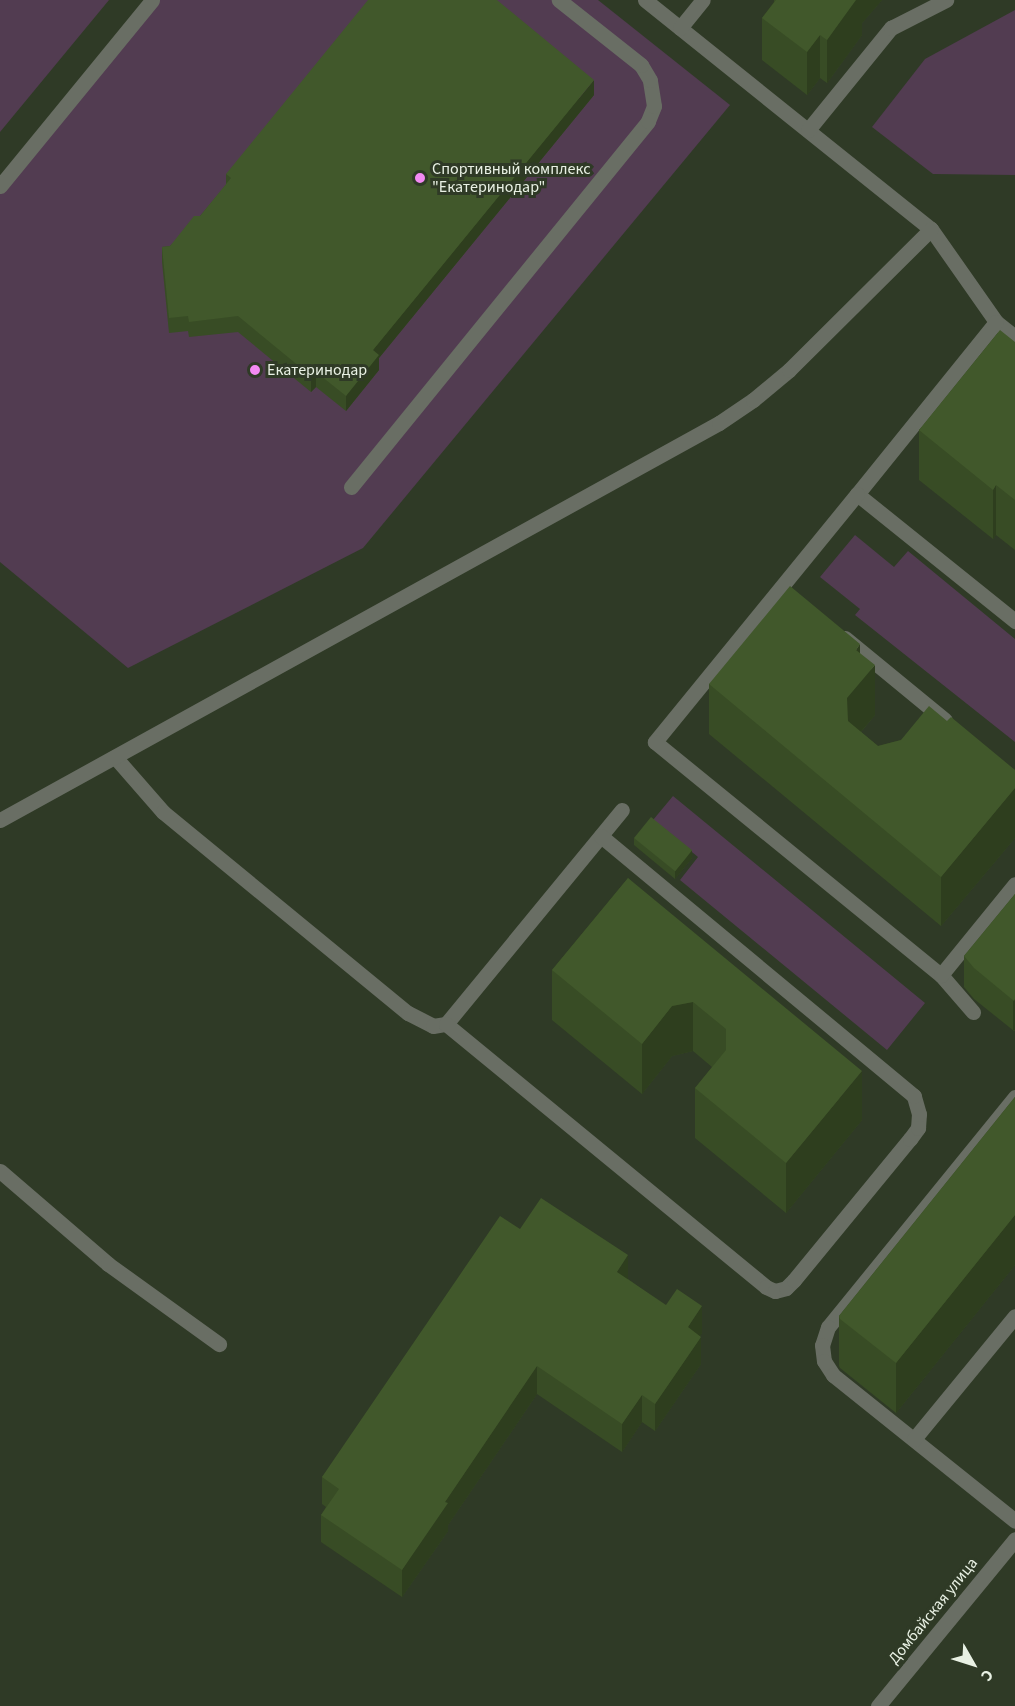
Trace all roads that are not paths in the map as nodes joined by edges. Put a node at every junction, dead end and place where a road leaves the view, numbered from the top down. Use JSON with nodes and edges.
{"nodes":[{"id":1,"x":152,"y":0,"type":"edge"},
{"id":2,"x":559,"y":0,"type":"edge"},
{"id":3,"x":645,"y":0,"type":"edge"},
{"id":4,"x":703,"y":0,"type":"edge"},
{"id":5,"x":946,"y":0,"type":"edge"},
{"id":6,"x":680,"y":28,"type":"junction"},
{"id":7,"x":808,"y":130,"type":"junction"},
{"id":8,"x":0,"y":186,"type":"edge"},
{"id":9,"x":931,"y":229,"type":"junction"},
{"id":10,"x":996,"y":322,"type":"junction"},
{"id":11,"x":1015,"y":337,"type":"edge"},
{"id":12,"x":351,"y":487,"type":"dead end"},
{"id":13,"x":857,"y":494,"type":"junction"},
{"id":14,"x":1015,"y":621,"type":"edge"},
{"id":15,"x":835,"y":631,"type":"edge"},
{"id":16,"x":961,"y":733,"type":"edge"},
{"id":17,"x":115,"y":757,"type":"junction"},
{"id":18,"x":622,"y":810,"type":"dead end"},
{"id":19,"x":0,"y":820,"type":"edge"},
{"id":20,"x":601,"y":836,"type":"junction"},
{"id":21,"x":1015,"y":884,"type":"edge"},
{"id":22,"x":941,"y":975,"type":"junction"},
{"id":23,"x":973,"y":1012,"type":"dead end"},
{"id":24,"x":446,"y":1024,"type":"junction"},
{"id":25,"x":1015,"y":1097,"type":"edge"},
{"id":26,"x":0,"y":1171,"type":"edge"},
{"id":27,"x":1015,"y":1317,"type":"edge"},
{"id":28,"x":219,"y":1344,"type":"dead end"},
{"id":29,"x":914,"y":1439,"type":"junction"},
{"id":30,"x":1015,"y":1521,"type":"edge"},
{"id":31,"x":1015,"y":1539,"type":"edge"},
{"id":32,"x":878,"y":1706,"type":"edge"}],
"edges":[{"from":1,"to":8,"type":"street"},
{"from":2,"to":12,"type":"street"},
{"from":3,"to":6,"type":"street"},
{"from":4,"to":6,"type":"street"},
{"from":5,"to":7,"type":"street"},
{"from":6,"to":7,"type":"street"},
{"from":7,"to":9,"type":"street"},
{"from":9,"to":10,"type":"street"},
{"from":9,"to":17,"type":"street"},
{"from":10,"to":11,"type":"street"},
{"from":10,"to":13,"type":"street"},
{"from":13,"to":14,"type":"street"},
{"from":13,"to":22,"type":"street"},
{"from":15,"to":16,"type":"street"},
{"from":17,"to":19,"type":"street"},
{"from":17,"to":24,"type":"street"},
{"from":18,"to":20,"type":"street"},
{"from":20,"to":24,"type":"street"},
{"from":20,"to":24,"type":"street"},
{"from":21,"to":22,"type":"street"},
{"from":22,"to":23,"type":"street"},
{"from":25,"to":29,"type":"street"},
{"from":26,"to":28,"type":"street"},
{"from":27,"to":29,"type":"street"},
{"from":29,"to":30,"type":"street"},
{"from":31,"to":32,"type":"street","name":"Домбайская улица"}]}
